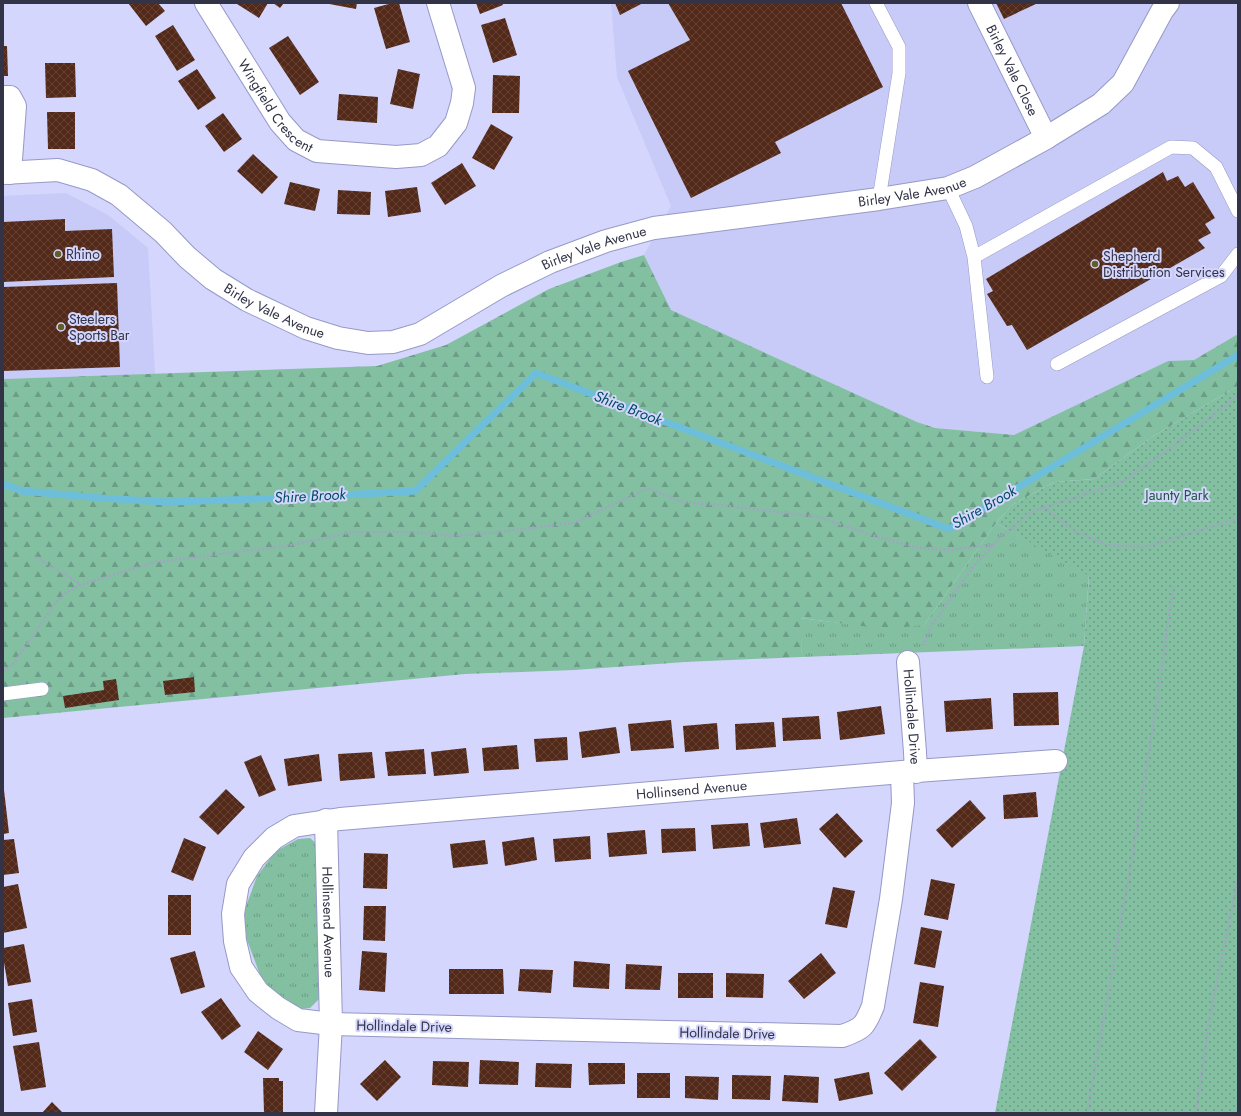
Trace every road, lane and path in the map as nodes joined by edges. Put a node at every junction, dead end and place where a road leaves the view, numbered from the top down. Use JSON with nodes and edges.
{"nodes":[{"id":1,"x":206,"y":3,"type":"edge"},
{"id":2,"x":438,"y":3,"type":"edge"},
{"id":3,"x":876,"y":3,"type":"edge"},
{"id":4,"x":979,"y":3,"type":"edge"},
{"id":5,"x":1168,"y":3,"type":"edge"},
{"id":6,"x":3,"y":97,"type":"edge"},
{"id":7,"x":1046,"y":138,"type":"junction"},
{"id":8,"x":7,"y":173,"type":"edge"},
{"id":9,"x":948,"y":188,"type":"junction"},
{"id":10,"x":879,"y":199,"type":"junction"},
{"id":11,"x":1238,"y":211,"type":"edge"},
{"id":12,"x":1238,"y":254,"type":"edge"},
{"id":13,"x":974,"y":257,"type":"junction"},
{"id":14,"x":1057,"y":364,"type":"dead end"},
{"id":15,"x":987,"y":377,"type":"dead end"},
{"id":16,"x":1238,"y":396,"type":"edge"},
{"id":17,"x":1044,"y":507,"type":"junction"},
{"id":18,"x":1238,"y":519,"type":"edge"},
{"id":19,"x":993,"y":546,"type":"junction"},
{"id":20,"x":36,"y":557,"type":"dead end"},
{"id":21,"x":80,"y":585,"type":"junction"},
{"id":22,"x":1173,"y":587,"type":"dead end"},
{"id":23,"x":915,"y":655,"type":"joint"},
{"id":24,"x":3,"y":671,"type":"edge"},
{"id":25,"x":42,"y":690,"type":"dead end"},
{"id":26,"x":3,"y":694,"type":"edge"},
{"id":27,"x":1056,"y":761,"type":"dead end"},
{"id":28,"x":909,"y":772,"type":"junction"},
{"id":29,"x":326,"y":820,"type":"junction"},
{"id":30,"x":1238,"y":879,"type":"edge"},
{"id":31,"x":331,"y":1024,"type":"junction"},
{"id":32,"x":326,"y":1113,"type":"edge"},
{"id":33,"x":1087,"y":1113,"type":"edge"},
{"id":34,"x":1196,"y":1113,"type":"edge"}],
"edges":[{"from":1,"to":2,"type":"street","name":"Wingfield Crescent"},
{"from":3,"to":10,"type":"lane"},
{"from":4,"to":7,"type":"street","name":"Birley Vale Close"},
{"from":5,"to":7,"type":"street","name":"Birley Vale Avenue"},
{"from":6,"to":8,"type":"street","name":"Birley Vale Avenue"},
{"from":7,"to":9,"type":"street","name":"Birley Vale Avenue"},
{"from":8,"to":10,"type":"street","name":"Birley Vale Avenue"},
{"from":9,"to":10,"type":"street","name":"Birley Vale Avenue"},
{"from":9,"to":13,"type":"lane"},
{"from":11,"to":13,"type":"lane"},
{"from":12,"to":14,"type":"lane"},
{"from":13,"to":15,"type":"lane"},
{"from":16,"to":17,"type":"path"},
{"from":17,"to":18,"type":"path"},
{"from":17,"to":19,"type":"path"},
{"from":19,"to":21,"type":"path"},
{"from":19,"to":23,"type":"path"},
{"from":20,"to":21,"type":"path"},
{"from":21,"to":24,"type":"path"},
{"from":22,"to":33,"type":"path"},
{"from":23,"to":28,"type":"street","name":"Hollindale Drive"},
{"from":25,"to":26,"type":"lane"},
{"from":27,"to":28,"type":"street","name":"Hollinsend Avenue"},
{"from":28,"to":29,"type":"street","name":"Hollinsend Avenue"},
{"from":28,"to":31,"type":"street","name":"Hollindale Drive"},
{"from":29,"to":31,"type":"street","name":"Hollinsend Avenue"},
{"from":29,"to":31,"type":"street","name":"Hollinsend Avenue"},
{"from":30,"to":34,"type":"path"},
{"from":31,"to":32,"type":"street","name":"Hollinsend Avenue"}]}
